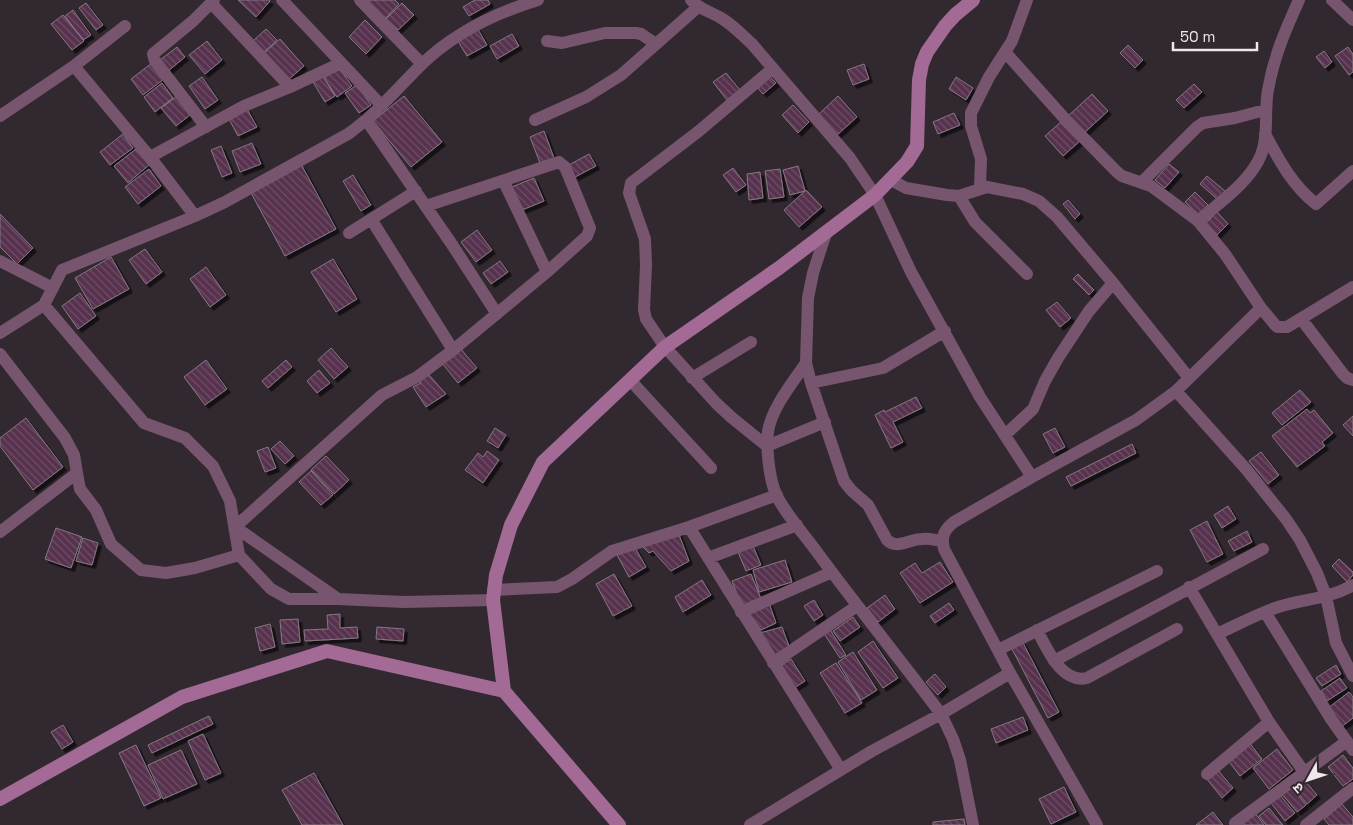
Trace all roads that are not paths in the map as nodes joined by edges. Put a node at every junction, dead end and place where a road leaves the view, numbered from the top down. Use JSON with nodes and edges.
{"nodes":[{"id":1,"x":282,"y":0,"type":"edge"},
{"id":2,"x":360,"y":0,"type":"edge"},
{"id":3,"x":538,"y":0,"type":"edge"},
{"id":4,"x":973,"y":0,"type":"edge"},
{"id":5,"x":1026,"y":0,"type":"edge"},
{"id":6,"x":1299,"y":0,"type":"edge"},
{"id":7,"x":1332,"y":0,"type":"edge"},
{"id":8,"x":212,"y":2,"type":"edge"},
{"id":9,"x":692,"y":2,"type":"edge"},
{"id":10,"x":1353,"y":20,"type":"edge"},
{"id":11,"x":125,"y":26,"type":"dead end"},
{"id":12,"x":547,"y":40,"type":"dead end"},
{"id":13,"x":656,"y":44,"type":"junction"},
{"id":14,"x":1006,"y":53,"type":"junction"},
{"id":15,"x":342,"y":63,"type":"junction"},
{"id":16,"x":422,"y":64,"type":"junction"},
{"id":17,"x":74,"y":66,"type":"junction"},
{"id":18,"x":772,"y":69,"type":"junction"},
{"id":19,"x":290,"y":87,"type":"junction"},
{"id":20,"x":382,"y":106,"type":"junction"},
{"id":21,"x":1265,"y":110,"type":"junction"},
{"id":22,"x":0,"y":116,"type":"edge"},
{"id":23,"x":536,"y":120,"type":"dead end"},
{"id":24,"x":367,"y":121,"type":"junction"},
{"id":25,"x":206,"y":127,"type":"junction"},
{"id":26,"x":1264,"y":134,"type":"junction"},
{"id":27,"x":150,"y":157,"type":"junction"},
{"id":28,"x":1353,"y":171,"type":"edge"},
{"id":29,"x":891,"y":180,"type":"junction"},
{"id":30,"x":504,"y":182,"type":"junction"},
{"id":31,"x":1142,"y":182,"type":"junction"},
{"id":32,"x":980,"y":188,"type":"junction"},
{"id":33,"x":416,"y":191,"type":"junction"},
{"id":34,"x":875,"y":195,"type":"junction"},
{"id":35,"x":959,"y":196,"type":"junction"},
{"id":36,"x":426,"y":206,"type":"junction"},
{"id":37,"x":195,"y":216,"type":"junction"},
{"id":38,"x":371,"y":219,"type":"junction"},
{"id":39,"x":1198,"y":221,"type":"junction"},
{"id":40,"x":349,"y":233,"type":"dead end"},
{"id":41,"x":826,"y":233,"type":"junction"},
{"id":42,"x":0,"y":261,"type":"edge"},
{"id":43,"x":547,"y":272,"type":"junction"},
{"id":44,"x":1027,"y":274,"type":"dead end"},
{"id":45,"x":1113,"y":283,"type":"junction"},
{"id":46,"x":1353,"y":287,"type":"edge"},
{"id":47,"x":53,"y":288,"type":"junction"},
{"id":48,"x":44,"y":305,"type":"junction"},
{"id":49,"x":1261,"y":308,"type":"junction"},
{"id":50,"x":497,"y":314,"type":"junction"},
{"id":51,"x":1302,"y":320,"type":"junction"},
{"id":52,"x":945,"y":331,"type":"junction"},
{"id":53,"x":0,"y":334,"type":"edge"},
{"id":54,"x":751,"y":342,"type":"dead end"},
{"id":55,"x":665,"y":347,"type":"junction"},
{"id":56,"x":453,"y":350,"type":"junction"},
{"id":57,"x":0,"y":354,"type":"edge"},
{"id":58,"x":806,"y":363,"type":"junction"},
{"id":59,"x":692,"y":378,"type":"junction"},
{"id":60,"x":1189,"y":378,"type":"junction"},
{"id":61,"x":630,"y":380,"type":"junction"},
{"id":62,"x":1353,"y":380,"type":"edge"},
{"id":63,"x":811,"y":383,"type":"junction"},
{"id":64,"x":1176,"y":391,"type":"junction"},
{"id":65,"x":824,"y":422,"type":"junction"},
{"id":66,"x":1005,"y":435,"type":"junction"},
{"id":67,"x":767,"y":446,"type":"junction"},
{"id":68,"x":711,"y":468,"type":"dead end"},
{"id":69,"x":77,"y":473,"type":"junction"},
{"id":70,"x":1032,"y":477,"type":"junction"},
{"id":71,"x":776,"y":495,"type":"junction"},
{"id":72,"x":797,"y":526,"type":"junction"},
{"id":73,"x":689,"y":527,"type":"junction"},
{"id":74,"x":235,"y":528,"type":"junction"},
{"id":75,"x":0,"y":532,"type":"edge"},
{"id":76,"x":942,"y":541,"type":"junction"},
{"id":77,"x":1263,"y":549,"type":"dead end"},
{"id":78,"x":239,"y":555,"type":"junction"},
{"id":79,"x":708,"y":558,"type":"junction"},
{"id":80,"x":1156,"y":570,"type":"dead end"},
{"id":81,"x":832,"y":572,"type":"junction"},
{"id":82,"x":1353,"y":584,"type":"edge"},
{"id":83,"x":1189,"y":587,"type":"junction"},
{"id":84,"x":493,"y":595,"type":"junction"},
{"id":85,"x":1326,"y":596,"type":"junction"},
{"id":86,"x":338,"y":599,"type":"junction"},
{"id":87,"x":857,"y":606,"type":"junction"},
{"id":88,"x":741,"y":612,"type":"junction"},
{"id":89,"x":1265,"y":612,"type":"junction"},
{"id":90,"x":1178,"y":629,"type":"dead end"},
{"id":91,"x":1037,"y":630,"type":"junction"},
{"id":92,"x":1217,"y":634,"type":"junction"},
{"id":93,"x":998,"y":650,"type":"junction"},
{"id":94,"x":1054,"y":661,"type":"junction"},
{"id":95,"x":773,"y":663,"type":"junction"},
{"id":96,"x":1010,"y":673,"type":"junction"},
{"id":97,"x":1353,"y":676,"type":"edge"},
{"id":98,"x":504,"y":691,"type":"junction"},
{"id":99,"x":942,"y":714,"type":"junction"},
{"id":100,"x":1269,"y":722,"type":"junction"},
{"id":101,"x":1350,"y":746,"type":"edge"},
{"id":102,"x":841,"y":770,"type":"junction"},
{"id":103,"x":1304,"y":772,"type":"junction"},
{"id":104,"x":1207,"y":774,"type":"dead end"},
{"id":105,"x":1353,"y":788,"type":"edge"},
{"id":106,"x":0,"y":799,"type":"edge"},
{"id":107,"x":1235,"y":823,"type":"dead end"},
{"id":108,"x":619,"y":825,"type":"edge"},
{"id":109,"x":750,"y":825,"type":"edge"},
{"id":110,"x":973,"y":825,"type":"edge"},
{"id":111,"x":1097,"y":825,"type":"edge"},
{"id":112,"x":1306,"y":825,"type":"edge"}],
"edges":[{"from":1,"to":15,"type":"street"},
{"from":2,"to":16,"type":"street"},
{"from":3,"to":16,"type":"street"},
{"from":4,"to":29,"type":"main road"},
{"from":5,"to":14,"type":"street"},
{"from":6,"to":21,"type":"street"},
{"from":7,"to":10,"type":"street"},
{"from":8,"to":19,"type":"street"},
{"from":8,"to":25,"type":"street"},
{"from":9,"to":13,"type":"street"},
{"from":9,"to":18,"type":"street"},
{"from":11,"to":17,"type":"street"},
{"from":12,"to":13,"type":"street"},
{"from":13,"to":23,"type":"street"},
{"from":14,"to":31,"type":"street"},
{"from":14,"to":32,"type":"street"},
{"from":15,"to":19,"type":"street"},
{"from":15,"to":20,"type":"street"},
{"from":16,"to":20,"type":"street"},
{"from":17,"to":22,"type":"street"},
{"from":17,"to":27,"type":"street"},
{"from":18,"to":34,"type":"street"},
{"from":18,"to":55,"type":"street"},
{"from":19,"to":25,"type":"street"},
{"from":20,"to":24,"type":"street"},
{"from":21,"to":26,"type":"street"},
{"from":21,"to":31,"type":"street"},
{"from":24,"to":33,"type":"street"},
{"from":24,"to":37,"type":"street"},
{"from":25,"to":27,"type":"street"},
{"from":26,"to":28,"type":"street"},
{"from":26,"to":39,"type":"street"},
{"from":27,"to":37,"type":"street"},
{"from":29,"to":34,"type":"main road"},
{"from":29,"to":35,"type":"street"},
{"from":30,"to":36,"type":"street"},
{"from":30,"to":43,"type":"street"},
{"from":30,"to":43,"type":"street"},
{"from":31,"to":39,"type":"street"},
{"from":32,"to":35,"type":"street"},
{"from":32,"to":45,"type":"street"},
{"from":33,"to":36,"type":"street"},
{"from":33,"to":38,"type":"street"},
{"from":34,"to":41,"type":"main road"},
{"from":34,"to":52,"type":"street"},
{"from":35,"to":44,"type":"street"},
{"from":36,"to":50,"type":"street"},
{"from":37,"to":47,"type":"street"},
{"from":38,"to":40,"type":"street"},
{"from":38,"to":56,"type":"street"},
{"from":39,"to":49,"type":"street"},
{"from":41,"to":55,"type":"main road"},
{"from":41,"to":58,"type":"street"},
{"from":42,"to":47,"type":"street"},
{"from":43,"to":50,"type":"street"},
{"from":45,"to":60,"type":"street"},
{"from":45,"to":66,"type":"street"},
{"from":46,"to":51,"type":"street"},
{"from":47,"to":48,"type":"street"},
{"from":48,"to":53,"type":"street"},
{"from":48,"to":74,"type":"street"},
{"from":49,"to":51,"type":"street"},
{"from":49,"to":60,"type":"street"},
{"from":50,"to":56,"type":"street"},
{"from":51,"to":62,"type":"street"},
{"from":52,"to":63,"type":"street"},
{"from":52,"to":66,"type":"street"},
{"from":54,"to":59,"type":"street"},
{"from":55,"to":59,"type":"street"},
{"from":55,"to":61,"type":"main road"},
{"from":56,"to":74,"type":"street"},
{"from":57,"to":69,"type":"street"},
{"from":58,"to":63,"type":"street"},
{"from":58,"to":67,"type":"street"},
{"from":59,"to":67,"type":"street"},
{"from":60,"to":64,"type":"street"},
{"from":61,"to":68,"type":"street"},
{"from":61,"to":84,"type":"main road"},
{"from":63,"to":65,"type":"street"},
{"from":64,"to":70,"type":"street"},
{"from":64,"to":85,"type":"street"},
{"from":65,"to":67,"type":"street"},
{"from":65,"to":76,"type":"street"},
{"from":66,"to":70,"type":"street"},
{"from":67,"to":71,"type":"street"},
{"from":69,"to":75,"type":"street"},
{"from":69,"to":78,"type":"street"},
{"from":70,"to":76,"type":"street"},
{"from":71,"to":72,"type":"street"},
{"from":71,"to":73,"type":"street"},
{"from":72,"to":79,"type":"street"},
{"from":72,"to":81,"type":"street"},
{"from":73,"to":79,"type":"street"},
{"from":73,"to":84,"type":"street"},
{"from":74,"to":78,"type":"street"},
{"from":74,"to":86,"type":"street"},
{"from":76,"to":93,"type":"street"},
{"from":77,"to":83,"type":"street"},
{"from":78,"to":86,"type":"street"},
{"from":79,"to":88,"type":"street"},
{"from":80,"to":91,"type":"street"},
{"from":81,"to":87,"type":"street"},
{"from":81,"to":88,"type":"street"},
{"from":82,"to":85,"type":"street"},
{"from":83,"to":92,"type":"street"},
{"from":83,"to":94,"type":"street"},
{"from":84,"to":86,"type":"street"},
{"from":84,"to":98,"type":"main road"},
{"from":85,"to":89,"type":"street"},
{"from":85,"to":97,"type":"street"},
{"from":87,"to":95,"type":"street"},
{"from":87,"to":99,"type":"street"},
{"from":88,"to":95,"type":"street"},
{"from":89,"to":92,"type":"street"},
{"from":89,"to":101,"type":"street"},
{"from":90,"to":94,"type":"street"},
{"from":91,"to":93,"type":"street"},
{"from":91,"to":94,"type":"street"},
{"from":92,"to":100,"type":"street"},
{"from":93,"to":96,"type":"street"},
{"from":95,"to":102,"type":"street"},
{"from":96,"to":99,"type":"street"},
{"from":96,"to":111,"type":"street"},
{"from":98,"to":106,"type":"main road"},
{"from":98,"to":108,"type":"main road"},
{"from":99,"to":102,"type":"street"},
{"from":99,"to":110,"type":"street"},
{"from":100,"to":103,"type":"street"},
{"from":100,"to":104,"type":"street"},
{"from":101,"to":103,"type":"street"},
{"from":102,"to":109,"type":"street"},
{"from":103,"to":107,"type":"street"},
{"from":105,"to":112,"type":"street"}]}
